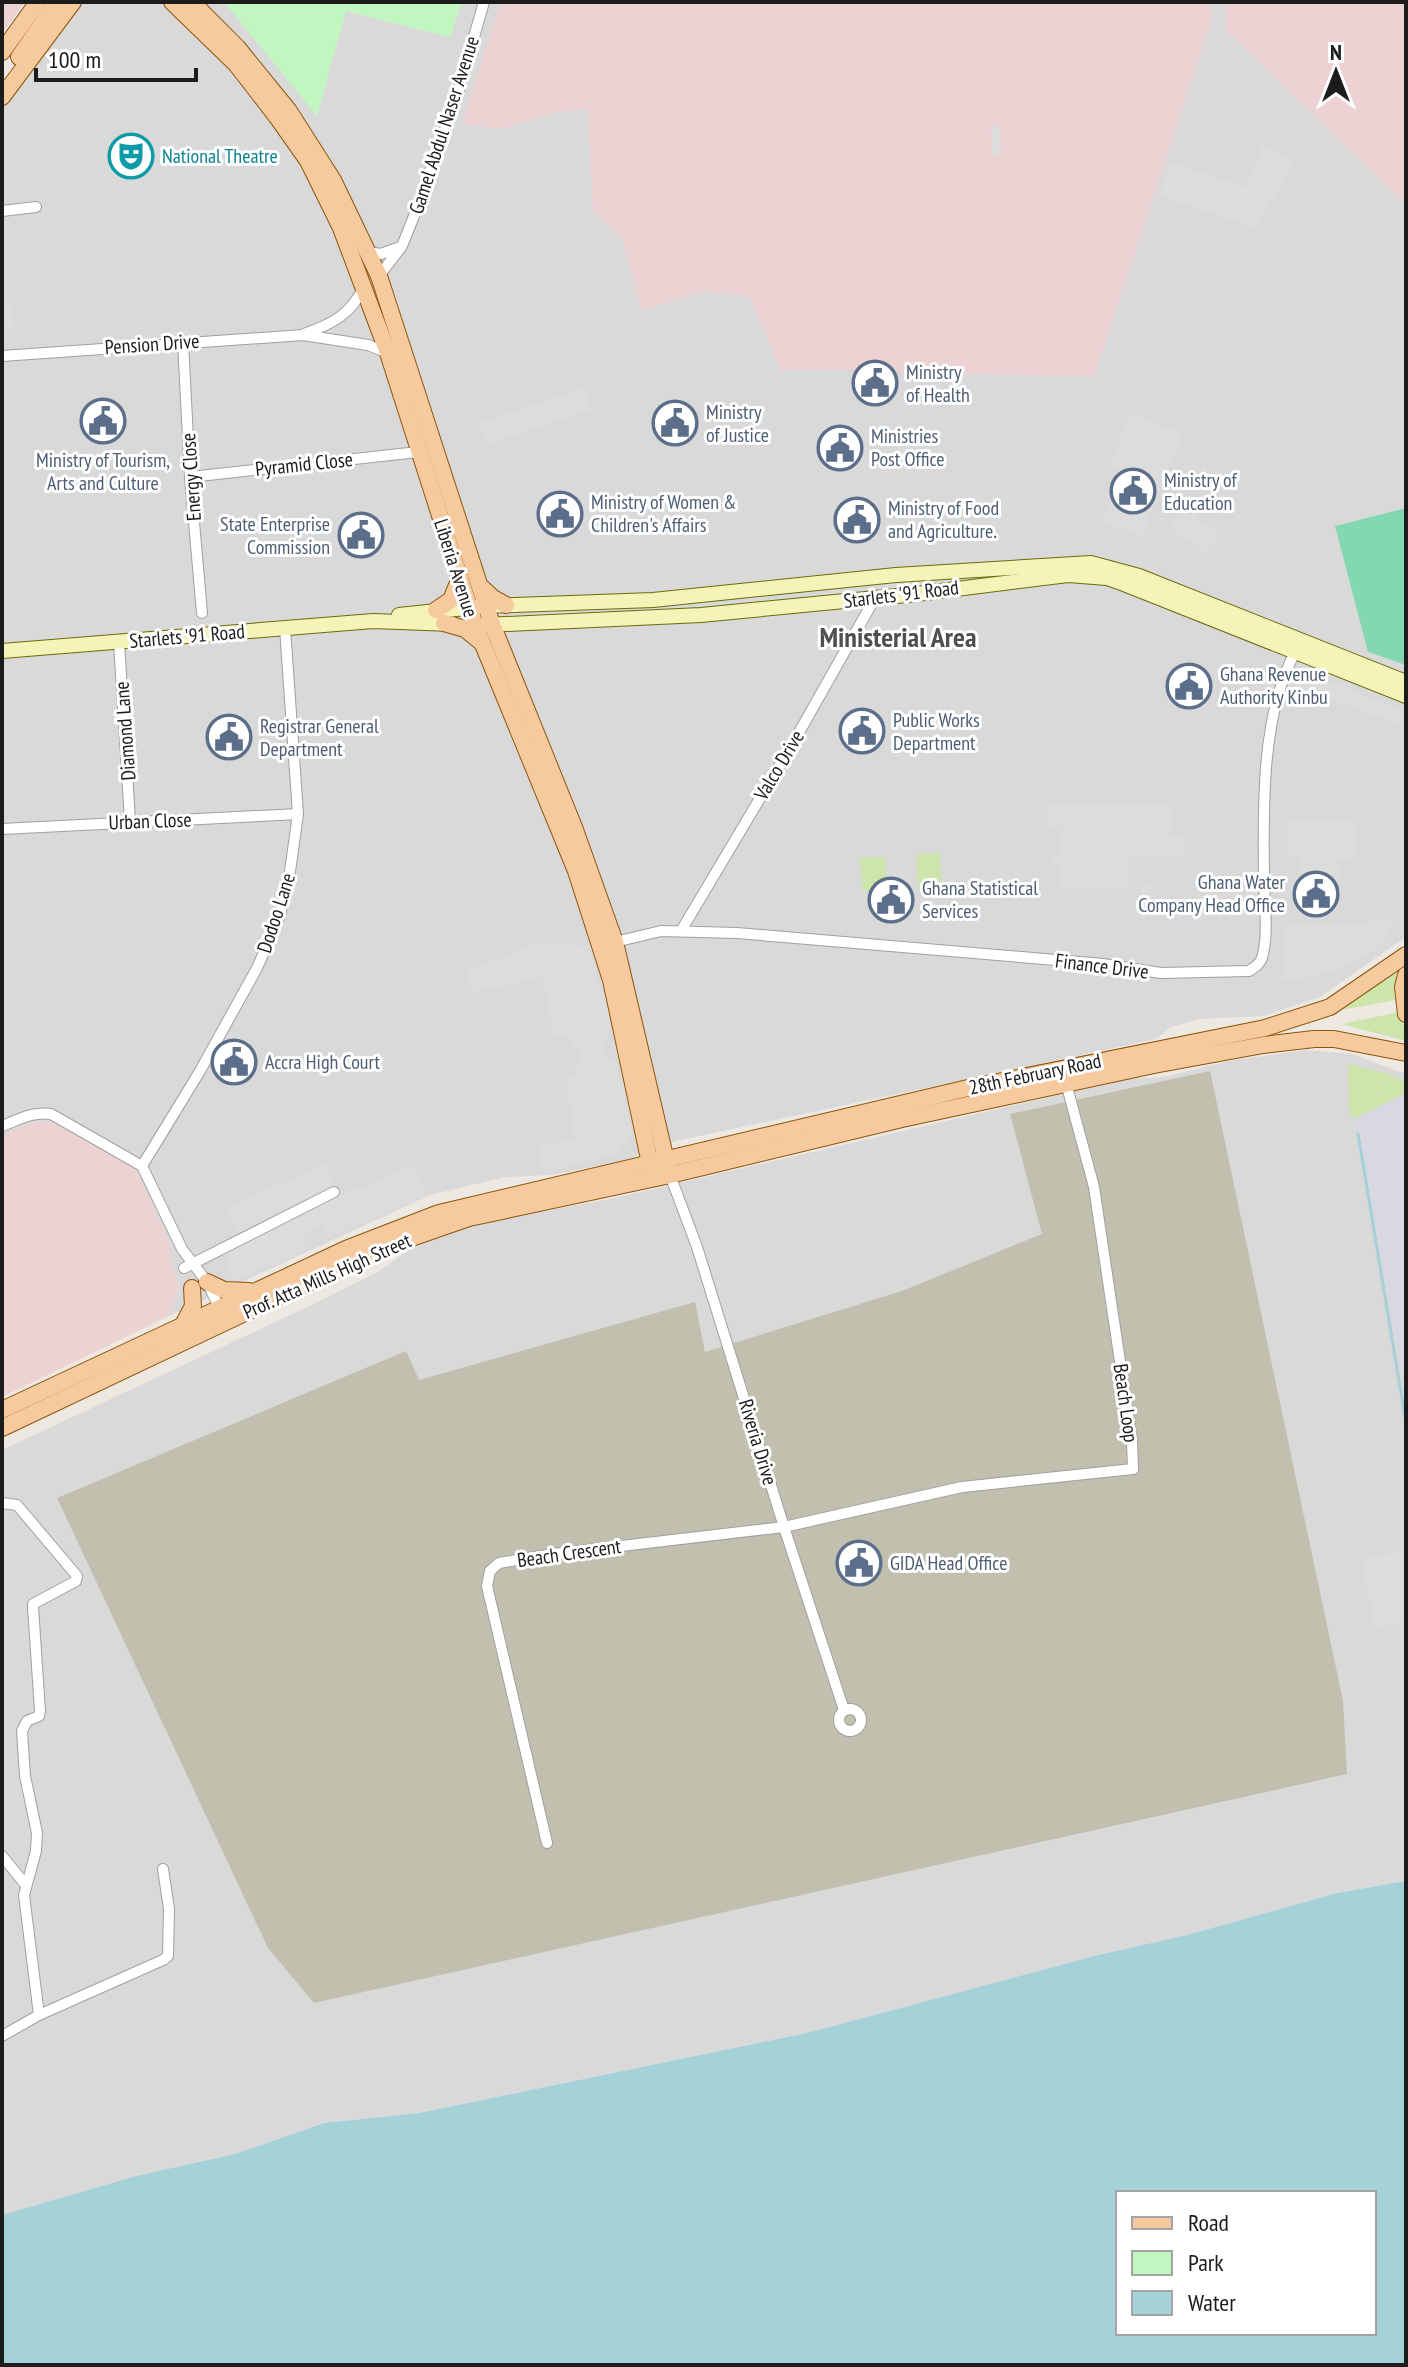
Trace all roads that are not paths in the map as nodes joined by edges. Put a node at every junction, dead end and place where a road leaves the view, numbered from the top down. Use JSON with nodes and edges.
{"nodes":[{"id":1,"x":38,"y":2,"type":"edge"},
{"id":2,"x":57,"y":2,"type":"edge"},
{"id":3,"x":73,"y":2,"type":"edge"},
{"id":4,"x":172,"y":2,"type":"edge"},
{"id":5,"x":192,"y":2,"type":"edge"},
{"id":6,"x":484,"y":2,"type":"edge"},
{"id":7,"x":2,"y":52,"type":"edge"},
{"id":8,"x":5,"y":92,"type":"edge"},
{"id":9,"x":36,"y":207,"type":"dead end"},
{"id":10,"x":2,"y":211,"type":"edge"},
{"id":11,"x":402,"y":246,"type":"junction"},
{"id":12,"x":368,"y":252,"type":"junction"},
{"id":13,"x":371,"y":280,"type":"junction"},
{"id":14,"x":303,"y":335,"type":"junction"},
{"id":15,"x":183,"y":342,"type":"junction"},
{"id":16,"x":388,"y":353,"type":"junction"},
{"id":17,"x":2,"y":356,"type":"edge"},
{"id":18,"x":418,"y":452,"type":"junction"},
{"id":19,"x":190,"y":477,"type":"junction"},
{"id":20,"x":896,"y":575,"type":"junction"},
{"id":21,"x":460,"y":578,"type":"junction"},
{"id":22,"x":478,"y":583,"type":"junction"},
{"id":23,"x":875,"y":598,"type":"junction"},
{"id":24,"x":841,"y":601,"type":"junction"},
{"id":25,"x":506,"y":605,"type":"junction"},
{"id":26,"x":477,"y":606,"type":"junction"},
{"id":27,"x":202,"y":613,"type":"dead end"},
{"id":28,"x":440,"y":617,"type":"junction"},
{"id":29,"x":484,"y":625,"type":"junction"},
{"id":30,"x":285,"y":628,"type":"junction"},
{"id":31,"x":119,"y":642,"type":"junction"},
{"id":32,"x":482,"y":643,"type":"junction"},
{"id":33,"x":1300,"y":647,"type":"junction"},
{"id":34,"x":2,"y":651,"type":"edge"},
{"id":35,"x":1406,"y":682,"type":"edge"},
{"id":36,"x":1406,"y":696,"type":"edge"},
{"id":37,"x":298,"y":814,"type":"junction"},
{"id":38,"x":130,"y":821,"type":"junction"},
{"id":39,"x":2,"y":829,"type":"edge"},
{"id":40,"x":681,"y":931,"type":"junction"},
{"id":41,"x":615,"y":942,"type":"junction"},
{"id":42,"x":1406,"y":955,"type":"edge"},
{"id":43,"x":1406,"y":975,"type":"edge"},
{"id":44,"x":1406,"y":1014,"type":"edge"},
{"id":45,"x":1406,"y":1053,"type":"edge"},
{"id":46,"x":1066,"y":1083,"type":"junction"},
{"id":47,"x":2,"y":1126,"type":"edge"},
{"id":48,"x":652,"y":1135,"type":"junction"},
{"id":49,"x":696,"y":1153,"type":"junction"},
{"id":50,"x":142,"y":1166,"type":"junction"},
{"id":51,"x":632,"y":1168,"type":"junction"},
{"id":52,"x":660,"y":1170,"type":"junction"},
{"id":53,"x":334,"y":1192,"type":"dead end"},
{"id":54,"x":189,"y":1266,"type":"junction"},
{"id":55,"x":200,"y":1285,"type":"junction"},
{"id":56,"x":255,"y":1290,"type":"junction"},
{"id":57,"x":216,"y":1318,"type":"junction"},
{"id":58,"x":184,"y":1323,"type":"junction"},
{"id":59,"x":2,"y":1410,"type":"edge"},
{"id":60,"x":2,"y":1428,"type":"edge"},
{"id":61,"x":2,"y":1503,"type":"edge"},
{"id":62,"x":784,"y":1527,"type":"junction"},
{"id":63,"x":844,"y":1710,"type":"dead end"},
{"id":64,"x":547,"y":1843,"type":"dead end"},
{"id":65,"x":2,"y":1856,"type":"edge"},
{"id":66,"x":163,"y":1869,"type":"dead end"},
{"id":67,"x":25,"y":1884,"type":"junction"},
{"id":68,"x":39,"y":2015,"type":"junction"},
{"id":69,"x":2,"y":2036,"type":"edge"}],
"edges":[{"from":1,"to":7,"type":"main road"},
{"from":2,"to":8,"type":"main road"},
{"from":3,"to":8,"type":"main road"},
{"from":4,"to":13,"type":"main road","name":"Liberia Avenue"},
{"from":5,"to":12,"type":"main road","name":"Liberia Avenue"},
{"from":6,"to":11,"type":"street","name":"Gamel Abdul Naser Avenue"},
{"from":9,"to":10,"type":"street"},
{"from":11,"to":12,"type":"street"},
{"from":11,"to":13,"type":"street","name":"Gamel Abdul Naser Avenue"},
{"from":12,"to":13,"type":"main road","name":"Liberia Avenue"},
{"from":13,"to":14,"type":"street","name":"Pension Drive"},
{"from":13,"to":16,"type":"main road","name":"Liberia Avenue"},
{"from":13,"to":22,"type":"main road","name":"Liberia Avenue"},
{"from":14,"to":15,"type":"street","name":"Pension Drive"},
{"from":14,"to":16,"type":"street","name":"Pension Drive"},
{"from":15,"to":17,"type":"street","name":"Pension Drive"},
{"from":15,"to":19,"type":"street","name":"Energy Close"},
{"from":16,"to":18,"type":"main road","name":"Liberia Avenue"},
{"from":18,"to":19,"type":"street","name":"Pyramid Close"},
{"from":18,"to":21,"type":"main road","name":"Liberia Avenue"},
{"from":19,"to":27,"type":"street","name":"Energy Close"},
{"from":20,"to":24,"type":"main road"},
{"from":20,"to":25,"type":"main road","name":"Starlets '91 Road"},
{"from":20,"to":33,"type":"main road","name":"Starlets '91 Road"},
{"from":21,"to":26,"type":"main road","name":"Liberia Avenue"},
{"from":21,"to":28,"type":"main road"},
{"from":22,"to":25,"type":"main road"},
{"from":22,"to":26,"type":"main road","name":"Liberia Avenue"},
{"from":23,"to":24,"type":"main road","name":"Starlets '91 Road"},
{"from":23,"to":33,"type":"main road","name":"Starlets '91 Road"},
{"from":23,"to":40,"type":"street","name":"Valco Drive"},
{"from":24,"to":29,"type":"main road","name":"Starlets '91 Road"},
{"from":25,"to":26,"type":"main road","name":"Starlets '91 Road"},
{"from":26,"to":28,"type":"main road","name":"Starlets '91 Road"},
{"from":26,"to":29,"type":"main road","name":"Liberia Avenue"},
{"from":28,"to":29,"type":"main road","name":"Starlets '91 Road"},
{"from":28,"to":30,"type":"main road","name":"Starlets '91 Road"},
{"from":28,"to":32,"type":"main road"},
{"from":29,"to":32,"type":"main road","name":"Liberia Avenue"},
{"from":29,"to":41,"type":"main road","name":"Liberia Avenue"},
{"from":30,"to":31,"type":"main road","name":"Starlets '91 Road"},
{"from":30,"to":37,"type":"street","name":"Dodoo Lane"},
{"from":31,"to":34,"type":"main road","name":"Starlets '91 Road"},
{"from":31,"to":38,"type":"street","name":"Diamond Lane"},
{"from":32,"to":48,"type":"main road","name":"Liberia Avenue"},
{"from":33,"to":35,"type":"main road","name":"Starlets '91 Road"},
{"from":33,"to":36,"type":"main road","name":"Starlets '91 Road"},
{"from":33,"to":40,"type":"street","name":"Finance Drive"},
{"from":37,"to":38,"type":"street","name":"Urban Close"},
{"from":37,"to":50,"type":"street","name":"Dodoo Lane"},
{"from":38,"to":39,"type":"street","name":"Urban Close"},
{"from":40,"to":41,"type":"street","name":"Finance Drive"},
{"from":41,"to":48,"type":"main road","name":"Liberia Avenue"},
{"from":42,"to":49,"type":"main road","name":"28th February Road"},
{"from":43,"to":44,"type":"main road"},
{"from":45,"to":46,"type":"main road","name":"28th February Road"},
{"from":46,"to":52,"type":"main road","name":"28th February Road"},
{"from":46,"to":62,"type":"street","name":"Beach Loop"},
{"from":47,"to":50,"type":"street"},
{"from":48,"to":49,"type":"main road"},
{"from":48,"to":51,"type":"main road"},
{"from":48,"to":52,"type":"main road","name":"Liberia Avenue"},
{"from":49,"to":52,"type":"main road","name":"28th February Road"},
{"from":50,"to":54,"type":"street"},
{"from":51,"to":52,"type":"main road","name":"Prof. Atta Mills High Street"},
{"from":51,"to":56,"type":"main road","name":"Prof. Atta Mills High Street"},
{"from":52,"to":57,"type":"main road","name":"Prof. Atta Mills High Street"},
{"from":52,"to":62,"type":"street","name":"Riveria Drive"},
{"from":53,"to":54,"type":"street"},
{"from":54,"to":55,"type":"street"},
{"from":55,"to":56,"type":"main road"},
{"from":55,"to":57,"type":"street"},
{"from":55,"to":57,"type":"street"},
{"from":55,"to":58,"type":"main road"},
{"from":56,"to":57,"type":"main road","name":"Prof. Atta Mills High Street"},
{"from":57,"to":58,"type":"main road","name":"Prof. Atta Mills High Street"},
{"from":57,"to":60,"type":"main road","name":"Prof. Atta Mills High Street"},
{"from":58,"to":59,"type":"main road","name":"Prof. Atta Mills High Street"},
{"from":61,"to":67,"type":"street"},
{"from":62,"to":63,"type":"street","name":"Riveria Drive"},
{"from":62,"to":64,"type":"street","name":"Beach Crescent"},
{"from":65,"to":67,"type":"street"},
{"from":66,"to":68,"type":"street"},
{"from":67,"to":68,"type":"street"},
{"from":68,"to":69,"type":"street"}]}
